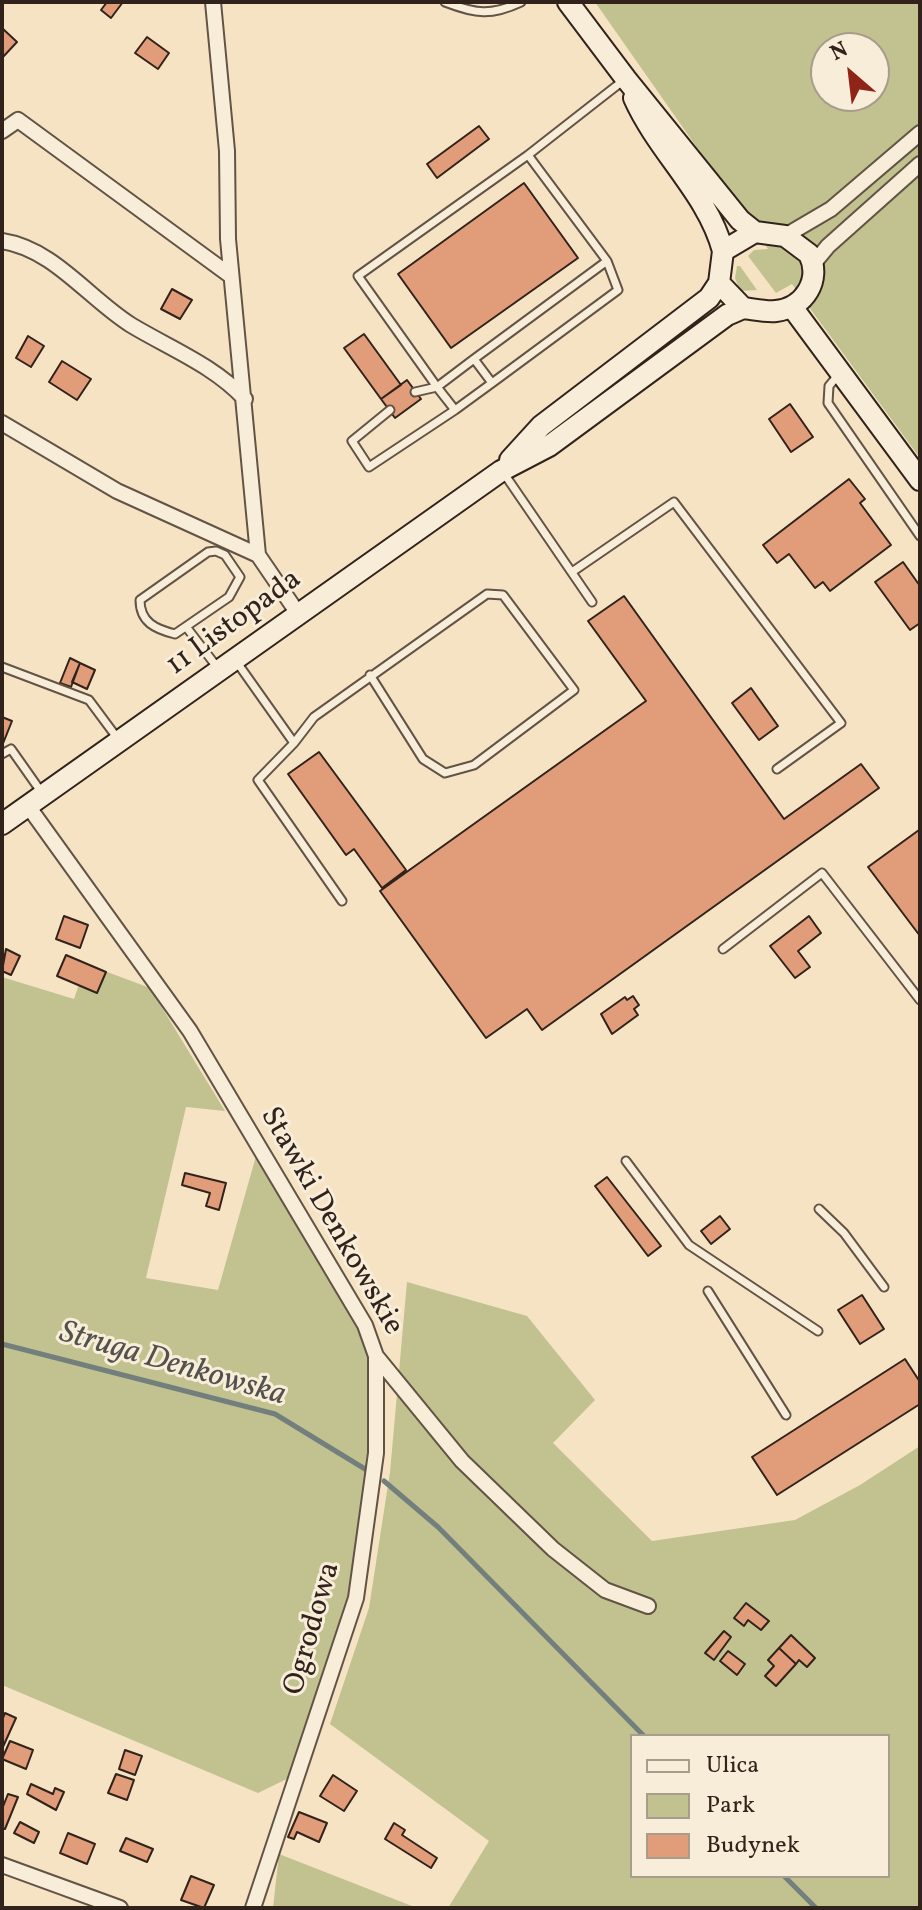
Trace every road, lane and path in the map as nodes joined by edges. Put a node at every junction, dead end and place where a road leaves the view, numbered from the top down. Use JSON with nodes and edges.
{"nodes":[{"id":1,"x":213,"y":2,"type":"edge"},
{"id":2,"x":445,"y":2,"type":"edge"},
{"id":3,"x":521,"y":2,"type":"edge"},
{"id":4,"x":568,"y":2,"type":"edge"},
{"id":5,"x":626,"y":79,"type":"junction"},
{"id":6,"x":2,"y":131,"type":"edge"},
{"id":7,"x":920,"y":133,"type":"edge"},
{"id":8,"x":528,"y":155,"type":"junction"},
{"id":9,"x":920,"y":164,"type":"edge"},
{"id":10,"x":755,"y":232,"type":"junction"},
{"id":11,"x":785,"y":236,"type":"junction"},
{"id":12,"x":2,"y":241,"type":"edge"},
{"id":13,"x":723,"y":251,"type":"junction"},
{"id":14,"x":607,"y":261,"type":"junction"},
{"id":15,"x":814,"y":263,"type":"junction"},
{"id":16,"x":231,"y":276,"type":"junction"},
{"id":17,"x":719,"y":283,"type":"junction"},
{"id":18,"x":792,"y":307,"type":"junction"},
{"id":19,"x":743,"y":308,"type":"junction"},
{"id":20,"x":474,"y":359,"type":"junction"},
{"id":21,"x":840,"y":373,"type":"junction"},
{"id":22,"x":492,"y":383,"type":"junction"},
{"id":23,"x":437,"y":387,"type":"junction"},
{"id":24,"x":415,"y":392,"type":"dead end"},
{"id":25,"x":245,"y":400,"type":"junction"},
{"id":26,"x":390,"y":410,"type":"dead end"},
{"id":27,"x":455,"y":410,"type":"junction"},
{"id":28,"x":2,"y":423,"type":"edge"},
{"id":29,"x":501,"y":471,"type":"junction"},
{"id":30,"x":920,"y":480,"type":"edge"},
{"id":31,"x":920,"y":536,"type":"edge"},
{"id":32,"x":258,"y":555,"type":"junction"},
{"id":33,"x":572,"y":572,"type":"junction"},
{"id":34,"x":592,"y":602,"type":"dead end"},
{"id":35,"x":299,"y":615,"type":"junction"},
{"id":36,"x":187,"y":628,"type":"junction"},
{"id":37,"x":2,"y":667,"type":"edge"},
{"id":38,"x":228,"y":667,"type":"junction"},
{"id":39,"x":370,"y":675,"type":"junction"},
{"id":40,"x":120,"y":742,"type":"junction"},
{"id":41,"x":294,"y":743,"type":"junction"},
{"id":42,"x":2,"y":754,"type":"edge"},
{"id":43,"x":777,"y":769,"type":"dead end"},
{"id":44,"x":36,"y":801,"type":"junction"},
{"id":45,"x":2,"y":824,"type":"edge"},
{"id":46,"x":342,"y":901,"type":"dead end"},
{"id":47,"x":723,"y":949,"type":"dead end"},
{"id":48,"x":920,"y":1000,"type":"edge"},
{"id":49,"x":626,"y":1161,"type":"dead end"},
{"id":50,"x":819,"y":1209,"type":"dead end"},
{"id":51,"x":884,"y":1287,"type":"dead end"},
{"id":52,"x":708,"y":1291,"type":"dead end"},
{"id":53,"x":818,"y":1331,"type":"dead end"},
{"id":54,"x":376,"y":1356,"type":"junction"},
{"id":55,"x":786,"y":1415,"type":"dead end"},
{"id":56,"x":648,"y":1606,"type":"dead end"},
{"id":57,"x":2,"y":1865,"type":"edge"},
{"id":58,"x":120,"y":1908,"type":"edge"},
{"id":59,"x":253,"y":1908,"type":"edge"}],
"edges":[{"from":1,"to":16,"type":"street"},
{"from":2,"to":3,"type":"lane"},
{"from":4,"to":5,"type":"street"},
{"from":5,"to":8,"type":"lane"},
{"from":5,"to":10,"type":"street"},
{"from":5,"to":13,"type":"street"},
{"from":6,"to":16,"type":"street"},
{"from":7,"to":11,"type":"street"},
{"from":8,"to":14,"type":"lane"},
{"from":8,"to":23,"type":"lane"},
{"from":9,"to":15,"type":"street"},
{"from":10,"to":11,"type":"street"},
{"from":10,"to":13,"type":"street"},
{"from":11,"to":15,"type":"street"},
{"from":12,"to":25,"type":"street"},
{"from":13,"to":17,"type":"street"},
{"from":14,"to":20,"type":"lane"},
{"from":14,"to":22,"type":"lane"},
{"from":15,"to":18,"type":"street"},
{"from":16,"to":25,"type":"street"},
{"from":17,"to":19,"type":"street"},
{"from":17,"to":29,"type":"street","name":"11 Listopada"},
{"from":18,"to":19,"type":"street"},
{"from":18,"to":21,"type":"street"},
{"from":19,"to":29,"type":"street","name":"11 Listopada"},
{"from":20,"to":22,"type":"lane"},
{"from":20,"to":23,"type":"lane"},
{"from":21,"to":30,"type":"street"},
{"from":21,"to":31,"type":"lane"},
{"from":22,"to":27,"type":"lane"},
{"from":23,"to":24,"type":"lane"},
{"from":23,"to":27,"type":"lane"},
{"from":25,"to":32,"type":"street"},
{"from":26,"to":27,"type":"lane"},
{"from":28,"to":32,"type":"street"},
{"from":29,"to":33,"type":"lane"},
{"from":29,"to":35,"type":"street","name":"11 Listopada"},
{"from":32,"to":35,"type":"street"},
{"from":33,"to":34,"type":"lane"},
{"from":33,"to":43,"type":"lane"},
{"from":35,"to":38,"type":"street","name":"11 Listopada"},
{"from":36,"to":36,"type":"lane"},
{"from":36,"to":38,"type":"lane"},
{"from":37,"to":40,"type":"lane"},
{"from":38,"to":40,"type":"street","name":"11 Listopada"},
{"from":38,"to":41,"type":"lane"},
{"from":39,"to":39,"type":"lane"},
{"from":39,"to":41,"type":"lane"},
{"from":40,"to":44,"type":"street","name":"11 Listopada"},
{"from":41,"to":46,"type":"lane"},
{"from":42,"to":44,"type":"lane"},
{"from":44,"to":45,"type":"street","name":"11 Listopada"},
{"from":44,"to":54,"type":"street","name":"Stawki Denkowskie"},
{"from":47,"to":48,"type":"lane"},
{"from":49,"to":53,"type":"lane"},
{"from":50,"to":51,"type":"lane"},
{"from":52,"to":55,"type":"lane"},
{"from":54,"to":56,"type":"street","name":"Stawki Denkowskie"},
{"from":54,"to":59,"type":"street","name":"Ogrodowa"},
{"from":57,"to":58,"type":"street"}]}
